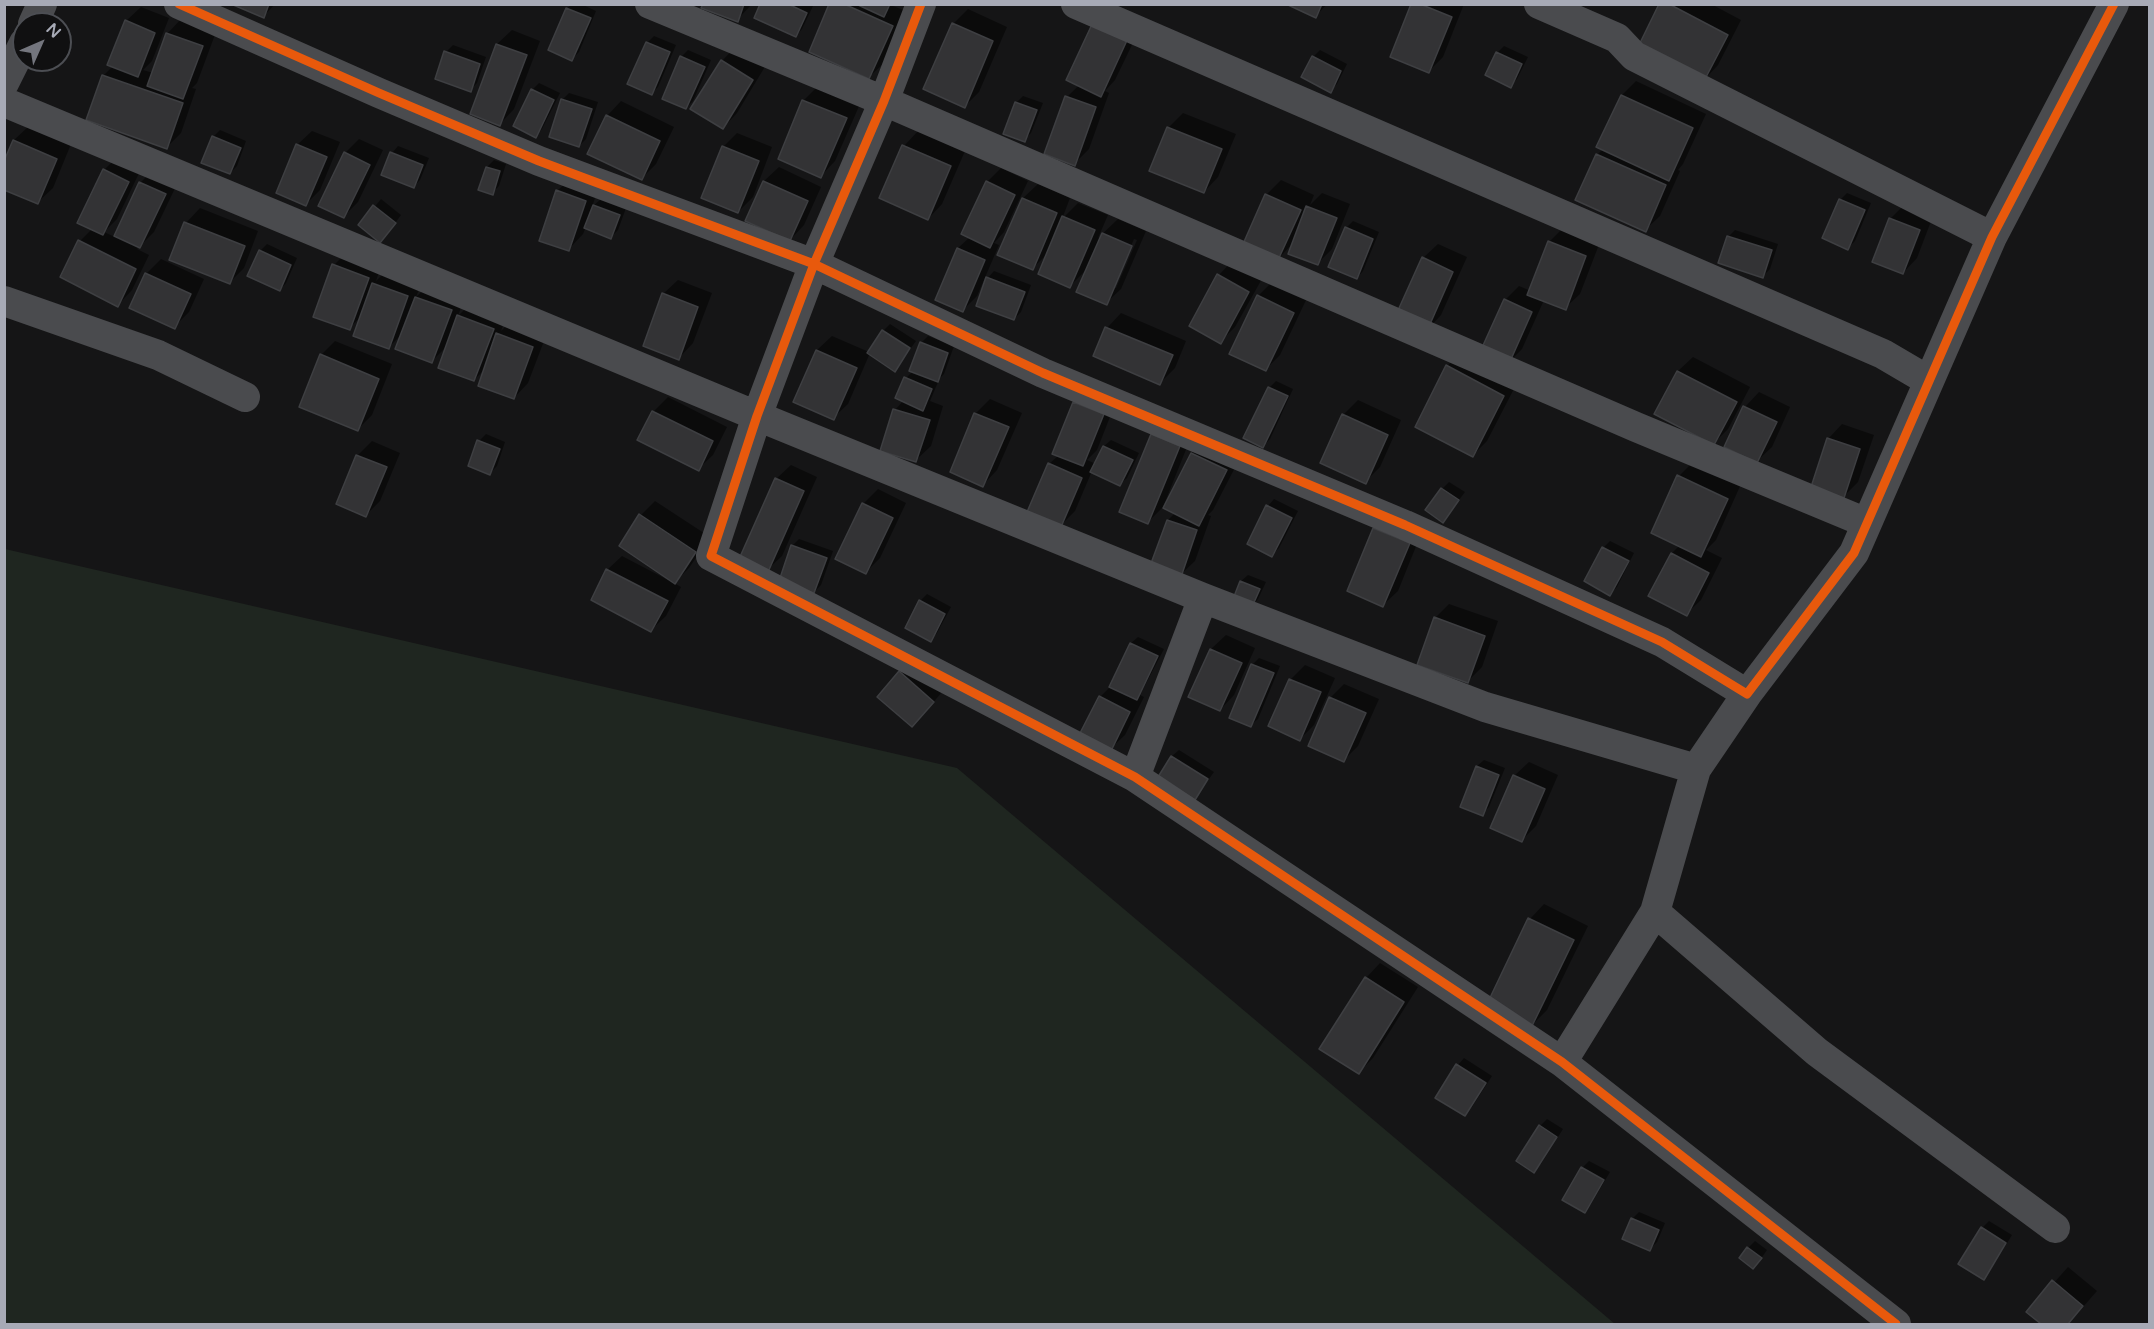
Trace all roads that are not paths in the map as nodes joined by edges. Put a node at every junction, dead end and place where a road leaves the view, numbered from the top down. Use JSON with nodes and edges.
{"nodes":[{"id":1,"x":179,"y":4,"type":"edge"},
{"id":2,"x":650,"y":4,"type":"edge"},
{"id":3,"x":921,"y":4,"type":"edge"},
{"id":4,"x":1076,"y":4,"type":"edge"},
{"id":5,"x":1539,"y":4,"type":"edge"},
{"id":6,"x":2114,"y":4,"type":"edge"},
{"id":7,"x":12,"y":67,"type":"edge"},
{"id":8,"x":4,"y":83,"type":"edge"},
{"id":9,"x":884,"y":101,"type":"junction"},
{"id":10,"x":4,"y":102,"type":"edge"},
{"id":11,"x":1992,"y":237,"type":"junction"},
{"id":12,"x":814,"y":264,"type":"junction"},
{"id":13,"x":4,"y":301,"type":"edge"},
{"id":14,"x":1929,"y":381,"type":"junction"},
{"id":15,"x":245,"y":397,"type":"dead end"},
{"id":16,"x":757,"y":416,"type":"junction"},
{"id":17,"x":1867,"y":523,"type":"junction"},
{"id":18,"x":1203,"y":598,"type":"junction"},
{"id":19,"x":1747,"y":694,"type":"junction"},
{"id":20,"x":1696,"y":769,"type":"junction"},
{"id":21,"x":1135,"y":777,"type":"junction"},
{"id":22,"x":1655,"y":912,"type":"junction"},
{"id":23,"x":1562,"y":1062,"type":"junction"},
{"id":24,"x":2055,"y":1228,"type":"dead end"},
{"id":25,"x":1896,"y":1324,"type":"edge"}],
"edges":[{"from":1,"to":12,"type":"street"},
{"from":2,"to":9,"type":"street"},
{"from":3,"to":9,"type":"street"},
{"from":4,"to":14,"type":"street"},
{"from":5,"to":11,"type":"street"},
{"from":6,"to":11,"type":"street"},
{"from":7,"to":8,"type":"street"},
{"from":9,"to":12,"type":"street"},
{"from":9,"to":17,"type":"street"},
{"from":10,"to":16,"type":"street"},
{"from":11,"to":14,"type":"street"},
{"from":12,"to":16,"type":"street"},
{"from":12,"to":19,"type":"street"},
{"from":13,"to":15,"type":"street"},
{"from":14,"to":17,"type":"street"},
{"from":16,"to":18,"type":"street"},
{"from":16,"to":21,"type":"street"},
{"from":17,"to":19,"type":"street"},
{"from":18,"to":20,"type":"street"},
{"from":18,"to":21,"type":"street"},
{"from":19,"to":20,"type":"street"},
{"from":20,"to":22,"type":"street"},
{"from":21,"to":23,"type":"street"},
{"from":22,"to":23,"type":"street"},
{"from":22,"to":24,"type":"street"},
{"from":23,"to":25,"type":"street"}]}
